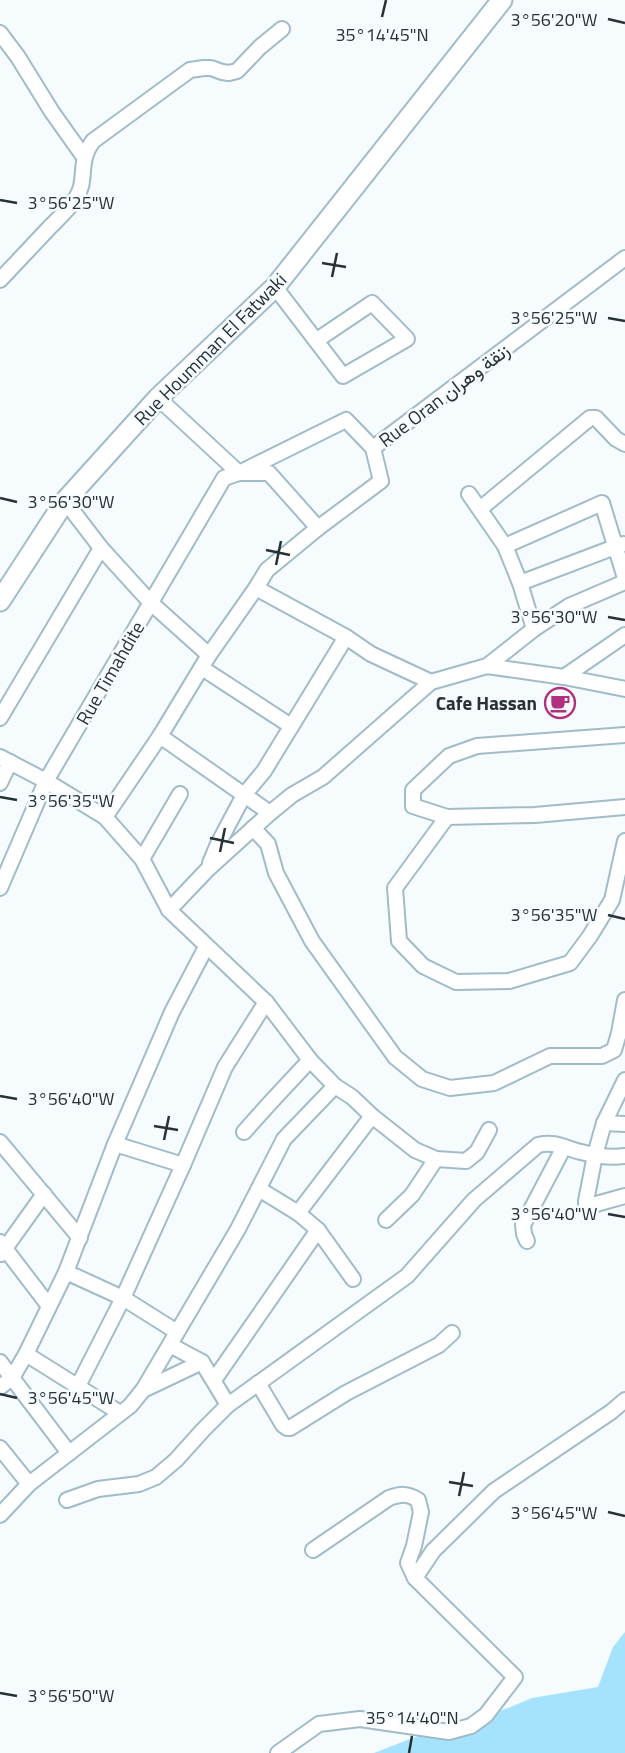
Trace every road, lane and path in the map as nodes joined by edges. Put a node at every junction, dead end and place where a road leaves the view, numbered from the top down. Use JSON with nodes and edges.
{"nodes":[{"id":1,"x":502,"y":0,"type":"edge"},
{"id":2,"x":282,"y":29,"type":"dead end"},
{"id":3,"x":0,"y":33,"type":"edge"},
{"id":4,"x":84,"y":157,"type":"junction"},
{"id":5,"x":625,"y":258,"type":"edge"},
{"id":6,"x":0,"y":279,"type":"edge"},
{"id":7,"x":275,"y":287,"type":"junction"},
{"id":8,"x":317,"y":340,"type":"junction"},
{"id":9,"x":158,"y":398,"type":"junction"},
{"id":10,"x":625,"y":444,"type":"edge"},
{"id":11,"x":373,"y":448,"type":"junction"},
{"id":12,"x":239,"y":473,"type":"junction"},
{"id":13,"x":468,"y":494,"type":"dead end"},
{"id":14,"x":65,"y":501,"type":"junction"},
{"id":15,"x":480,"y":509,"type":"junction"},
{"id":16,"x":318,"y":528,"type":"junction"},
{"id":17,"x":621,"y":545,"type":"edge"},
{"id":18,"x":505,"y":546,"type":"junction"},
{"id":19,"x":101,"y":548,"type":"junction"},
{"id":20,"x":625,"y":580,"type":"edge"},
{"id":21,"x":520,"y":583,"type":"junction"},
{"id":22,"x":256,"y":589,"type":"junction"},
{"id":23,"x":0,"y":601,"type":"edge"},
{"id":24,"x":151,"y":603,"type":"junction"},
{"id":25,"x":534,"y":629,"type":"junction"},
{"id":26,"x":625,"y":635,"type":"edge"},
{"id":27,"x":346,"y":636,"type":"junction"},
{"id":28,"x":206,"y":661,"type":"junction"},
{"id":29,"x":487,"y":666,"type":"junction"},
{"id":30,"x":564,"y":677,"type":"junction"},
{"id":31,"x":432,"y":682,"type":"junction"},
{"id":32,"x":625,"y":689,"type":"edge"},
{"id":33,"x":0,"y":718,"type":"edge"},
{"id":34,"x":291,"y":726,"type":"junction"},
{"id":35,"x":625,"y":735,"type":"edge"},
{"id":36,"x":160,"y":736,"type":"junction"},
{"id":37,"x":5,"y":759,"type":"edge"},
{"id":38,"x":46,"y":781,"type":"junction"},
{"id":39,"x":0,"y":783,"type":"edge"},
{"id":40,"x":180,"y":794,"type":"dead end"},
{"id":41,"x":244,"y":795,"type":"junction"},
{"id":42,"x":625,"y":807,"type":"edge"},
{"id":43,"x":270,"y":813,"type":"junction"},
{"id":44,"x":105,"y":817,"type":"junction"},
{"id":45,"x":447,"y":817,"type":"junction"},
{"id":46,"x":253,"y":828,"type":"junction"},
{"id":47,"x":625,"y":841,"type":"edge"},
{"id":48,"x":142,"y":859,"type":"junction"},
{"id":49,"x":208,"y":869,"type":"junction"},
{"id":50,"x":0,"y":888,"type":"edge"},
{"id":51,"x":169,"y":911,"type":"junction"},
{"id":52,"x":206,"y":947,"type":"junction"},
{"id":53,"x":625,"y":1000,"type":"edge"},
{"id":54,"x":266,"y":1002,"type":"junction"},
{"id":55,"x":619,"y":1055,"type":"edge"},
{"id":56,"x":310,"y":1060,"type":"junction"},
{"id":57,"x":625,"y":1080,"type":"edge"},
{"id":58,"x":335,"y":1086,"type":"junction"},
{"id":59,"x":372,"y":1116,"type":"junction"},
{"id":60,"x":604,"y":1123,"type":"junction"},
{"id":61,"x":625,"y":1124,"type":"edge"},
{"id":62,"x":489,"y":1130,"type":"dead end"},
{"id":63,"x":244,"y":1132,"type":"dead end"},
{"id":64,"x":0,"y":1142,"type":"edge"},
{"id":65,"x":115,"y":1144,"type":"junction"},
{"id":66,"x":564,"y":1147,"type":"junction"},
{"id":67,"x":595,"y":1155,"type":"junction"},
{"id":68,"x":625,"y":1156,"type":"edge"},
{"id":69,"x":436,"y":1159,"type":"junction"},
{"id":70,"x":183,"y":1165,"type":"junction"},
{"id":71,"x":259,"y":1189,"type":"junction"},
{"id":72,"x":44,"y":1194,"type":"junction"},
{"id":73,"x":625,"y":1196,"type":"edge"},
{"id":74,"x":298,"y":1213,"type":"junction"},
{"id":75,"x":386,"y":1220,"type":"dead end"},
{"id":76,"x":318,"y":1230,"type":"junction"},
{"id":77,"x":80,"y":1238,"type":"junction"},
{"id":78,"x":527,"y":1241,"type":"dead end"},
{"id":79,"x":2,"y":1248,"type":"edge"},
{"id":80,"x":66,"y":1272,"type":"junction"},
{"id":81,"x":353,"y":1279,"type":"dead end"},
{"id":82,"x":123,"y":1297,"type":"junction"},
{"id":83,"x":49,"y":1306,"type":"junction"},
{"id":84,"x":452,"y":1333,"type":"dead end"},
{"id":85,"x":174,"y":1338,"type":"junction"},
{"id":86,"x":26,"y":1354,"type":"junction"},
{"id":87,"x":0,"y":1362,"type":"edge"},
{"id":88,"x":202,"y":1362,"type":"junction"},
{"id":89,"x":12,"y":1378,"type":"junction"},
{"id":90,"x":214,"y":1380,"type":"junction"},
{"id":91,"x":258,"y":1383,"type":"junction"},
{"id":92,"x":0,"y":1387,"type":"edge"},
{"id":93,"x":78,"y":1387,"type":"junction"},
{"id":94,"x":143,"y":1390,"type":"junction"},
{"id":95,"x":625,"y":1400,"type":"edge"},
{"id":96,"x":228,"y":1405,"type":"junction"},
{"id":97,"x":120,"y":1413,"type":"junction"},
{"id":98,"x":0,"y":1448,"type":"edge"},
{"id":99,"x":69,"y":1453,"type":"junction"},
{"id":100,"x":29,"y":1484,"type":"junction"},
{"id":101,"x":67,"y":1500,"type":"dead end"},
{"id":102,"x":0,"y":1515,"type":"edge"},
{"id":103,"x":313,"y":1550,"type":"dead end"},
{"id":104,"x":415,"y":1578,"type":"junction"},
{"id":105,"x":278,"y":1753,"type":"edge"}],
"edges":[{"from":1,"to":7,"type":"street","name":"Rue Houmman El Fatwaki"},
{"from":2,"to":4,"type":"street"},
{"from":3,"to":4,"type":"street"},
{"from":4,"to":6,"type":"street"},
{"from":5,"to":11,"type":"street","name":"Rue Oran زنقة وهران"},
{"from":7,"to":8,"type":"street"},
{"from":7,"to":9,"type":"street","name":"Rue Houmman El Fatwaki"},
{"from":8,"to":8,"type":"street"},
{"from":9,"to":12,"type":"street"},
{"from":9,"to":14,"type":"street","name":"Rue Houmman El Fatwaki"},
{"from":10,"to":15,"type":"street"},
{"from":11,"to":12,"type":"street","name":"Rue Timahdite"},
{"from":11,"to":16,"type":"street","name":"Rue Oran زنقة وهران"},
{"from":12,"to":16,"type":"street"},
{"from":12,"to":24,"type":"street","name":"Rue Timahdite"},
{"from":13,"to":15,"type":"street"},
{"from":14,"to":19,"type":"street"},
{"from":14,"to":23,"type":"street","name":"Rue Houmman El Fatwaki"},
{"from":15,"to":18,"type":"street"},
{"from":16,"to":22,"type":"street","name":"Rue Oran زنقة وهران"},
{"from":17,"to":18,"type":"street"},
{"from":17,"to":20,"type":"street"},
{"from":17,"to":21,"type":"street"},
{"from":18,"to":21,"type":"street"},
{"from":19,"to":24,"type":"street"},
{"from":19,"to":33,"type":"street"},
{"from":20,"to":25,"type":"street"},
{"from":21,"to":25,"type":"street"},
{"from":22,"to":27,"type":"street"},
{"from":22,"to":28,"type":"street","name":"Rue Oran زنقة وهران"},
{"from":24,"to":28,"type":"street"},
{"from":24,"to":38,"type":"street","name":"Rue Timahdite"},
{"from":25,"to":29,"type":"street"},
{"from":26,"to":30,"type":"street"},
{"from":27,"to":31,"type":"street"},
{"from":27,"to":34,"type":"street"},
{"from":28,"to":34,"type":"street"},
{"from":28,"to":36,"type":"street","name":"Rue Oran زنقة وهران"},
{"from":29,"to":30,"type":"street"},
{"from":29,"to":31,"type":"street"},
{"from":30,"to":32,"type":"street"},
{"from":31,"to":43,"type":"street"},
{"from":34,"to":41,"type":"street"},
{"from":35,"to":45,"type":"street"},
{"from":36,"to":41,"type":"street"},
{"from":36,"to":44,"type":"street","name":"Rue Oran زنقة وهران"},
{"from":37,"to":38,"type":"street"},
{"from":37,"to":39,"type":"street"},
{"from":38,"to":44,"type":"street"},
{"from":38,"to":50,"type":"street","name":"Rue Timahdite"},
{"from":40,"to":48,"type":"street"},
{"from":41,"to":43,"type":"street"},
{"from":41,"to":49,"type":"street"},
{"from":42,"to":45,"type":"street"},
{"from":43,"to":46,"type":"street"},
{"from":44,"to":48,"type":"street"},
{"from":45,"to":47,"type":"street"},
{"from":46,"to":49,"type":"street"},
{"from":46,"to":55,"type":"street"},
{"from":48,"to":51,"type":"street"},
{"from":49,"to":51,"type":"street"},
{"from":51,"to":52,"type":"street"},
{"from":52,"to":54,"type":"street"},
{"from":52,"to":65,"type":"street"},
{"from":53,"to":55,"type":"street"},
{"from":54,"to":56,"type":"street"},
{"from":54,"to":70,"type":"street"},
{"from":56,"to":58,"type":"street"},
{"from":56,"to":63,"type":"street"},
{"from":57,"to":60,"type":"street"},
{"from":58,"to":59,"type":"street"},
{"from":58,"to":71,"type":"street"},
{"from":59,"to":69,"type":"street"},
{"from":59,"to":74,"type":"street"},
{"from":60,"to":61,"type":"street"},
{"from":60,"to":67,"type":"street"},
{"from":62,"to":69,"type":"street"},
{"from":64,"to":72,"type":"street"},
{"from":65,"to":70,"type":"street"},
{"from":65,"to":77,"type":"street"},
{"from":66,"to":67,"type":"street"},
{"from":66,"to":78,"type":"street"},
{"from":66,"to":91,"type":"street"},
{"from":67,"to":68,"type":"street"},
{"from":67,"to":73,"type":"street"},
{"from":69,"to":75,"type":"street"},
{"from":70,"to":82,"type":"street"},
{"from":71,"to":74,"type":"street"},
{"from":71,"to":85,"type":"street"},
{"from":72,"to":77,"type":"street"},
{"from":72,"to":79,"type":"street"},
{"from":74,"to":76,"type":"street"},
{"from":76,"to":81,"type":"street"},
{"from":76,"to":90,"type":"street"},
{"from":77,"to":80,"type":"street"},
{"from":79,"to":83,"type":"street"},
{"from":80,"to":82,"type":"street"},
{"from":80,"to":83,"type":"street"},
{"from":82,"to":85,"type":"street"},
{"from":82,"to":93,"type":"street"},
{"from":83,"to":86,"type":"street"},
{"from":84,"to":91,"type":"street"},
{"from":85,"to":88,"type":"street"},
{"from":85,"to":94,"type":"street"},
{"from":86,"to":89,"type":"street"},
{"from":86,"to":93,"type":"street"},
{"from":87,"to":89,"type":"street"},
{"from":88,"to":90,"type":"street"},
{"from":88,"to":94,"type":"street"},
{"from":89,"to":92,"type":"street"},
{"from":89,"to":99,"type":"street"},
{"from":90,"to":96,"type":"street"},
{"from":91,"to":96,"type":"street"},
{"from":93,"to":97,"type":"street"},
{"from":94,"to":97,"type":"street"},
{"from":95,"to":104,"type":"street"},
{"from":96,"to":101,"type":"street"},
{"from":97,"to":99,"type":"street"},
{"from":98,"to":100,"type":"street"},
{"from":99,"to":100,"type":"street"},
{"from":100,"to":102,"type":"street"},
{"from":103,"to":104,"type":"street"},
{"from":104,"to":105,"type":"street"}]}
